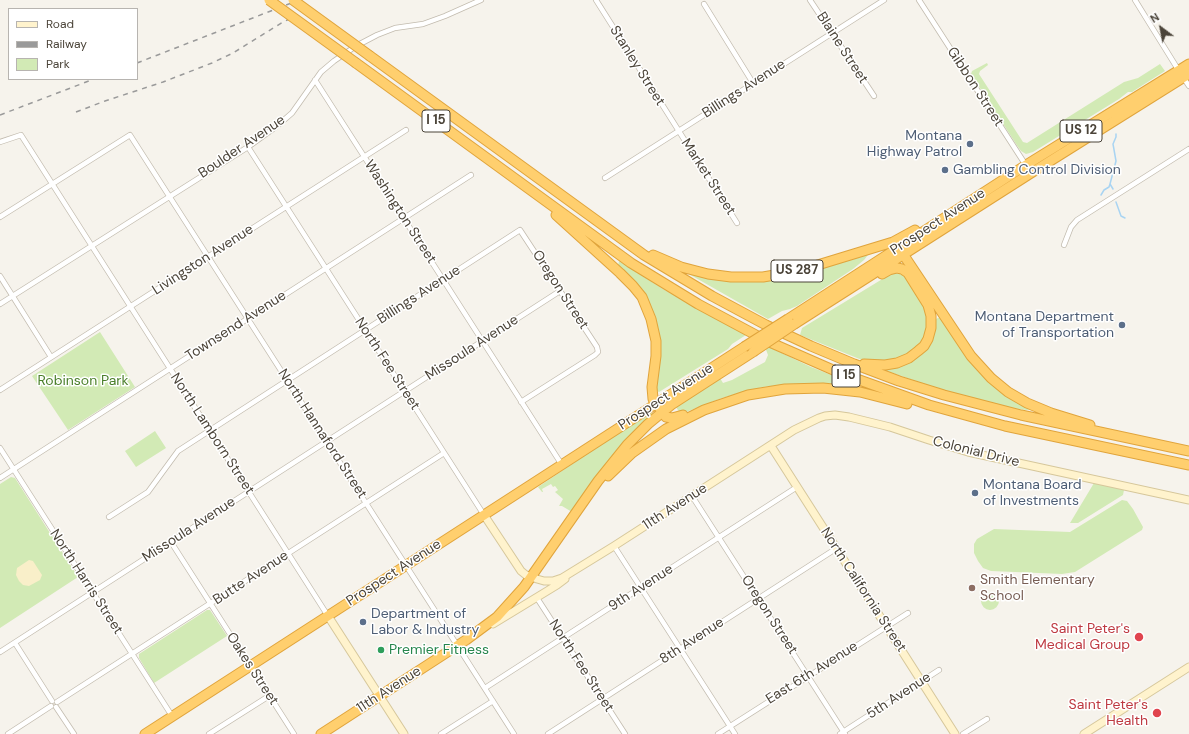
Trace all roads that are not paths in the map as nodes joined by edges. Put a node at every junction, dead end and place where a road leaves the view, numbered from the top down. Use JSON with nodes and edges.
{"nodes":[{"id":1,"x":269,"y":0,"type":"edge"},
{"id":2,"x":293,"y":0,"type":"edge"},
{"id":3,"x":481,"y":0,"type":"edge"},
{"id":4,"x":596,"y":0,"type":"edge"},
{"id":5,"x":810,"y":0,"type":"edge"},
{"id":6,"x":884,"y":0,"type":"edge"},
{"id":7,"x":919,"y":0,"type":"edge"},
{"id":8,"x":1135,"y":0,"type":"edge"},
{"id":9,"x":704,"y":4,"type":"dead end"},
{"id":10,"x":832,"y":33,"type":"junction"},
{"id":11,"x":1189,"y":64,"type":"edge"},
{"id":12,"x":1184,"y":74,"type":"edge"},
{"id":13,"x":315,"y":80,"type":"junction"},
{"id":14,"x":753,"y":83,"type":"junction"},
{"id":15,"x":1189,"y":86,"type":"edge"},
{"id":16,"x":874,"y":96,"type":"dead end"},
{"id":17,"x":406,"y":130,"type":"dead end"},
{"id":18,"x":678,"y":131,"type":"junction"},
{"id":19,"x":0,"y":142,"type":"edge"},
{"id":20,"x":248,"y":146,"type":"junction"},
{"id":21,"x":1189,"y":149,"type":"edge"},
{"id":22,"x":365,"y":157,"type":"junction"},
{"id":23,"x":1028,"y":169,"type":"junction"},
{"id":24,"x":471,"y":176,"type":"dead end"},
{"id":25,"x":605,"y":178,"type":"dead end"},
{"id":26,"x":52,"y":184,"type":"junction"},
{"id":27,"x":169,"y":195,"type":"junction"},
{"id":28,"x":541,"y":198,"type":"junction"},
{"id":29,"x":974,"y":198,"type":"junction"},
{"id":30,"x":286,"y":206,"type":"junction"},
{"id":31,"x":0,"y":218,"type":"edge"},
{"id":32,"x":404,"y":218,"type":"junction"},
{"id":33,"x":737,"y":223,"type":"dead end"},
{"id":34,"x":520,"y":230,"type":"joint"},
{"id":35,"x":614,"y":234,"type":"junction"},
{"id":36,"x":91,"y":245,"type":"junction"},
{"id":37,"x":1064,"y":245,"type":"dead end"},
{"id":38,"x":888,"y":254,"type":"junction"},
{"id":39,"x":904,"y":254,"type":"junction"},
{"id":40,"x":209,"y":257,"type":"junction"},
{"id":41,"x":326,"y":269,"type":"junction"},
{"id":42,"x":0,"y":276,"type":"edge"},
{"id":43,"x":442,"y":279,"type":"junction"},
{"id":44,"x":560,"y":291,"type":"junction"},
{"id":45,"x":12,"y":296,"type":"junction"},
{"id":46,"x":0,"y":304,"type":"edge"},
{"id":47,"x":130,"y":307,"type":"junction"},
{"id":48,"x":815,"y":311,"type":"junction"},
{"id":49,"x":248,"y":318,"type":"junction"},
{"id":50,"x":365,"y":330,"type":"junction"},
{"id":51,"x":483,"y":342,"type":"junction"},
{"id":52,"x":810,"y":346,"type":"junction"},
{"id":53,"x":51,"y":357,"type":"junction"},
{"id":54,"x":170,"y":369,"type":"junction"},
{"id":55,"x":287,"y":380,"type":"junction"},
{"id":56,"x":0,"y":390,"type":"edge"},
{"id":57,"x":405,"y":391,"type":"junction"},
{"id":58,"x":748,"y":395,"type":"junction"},
{"id":59,"x":521,"y":402,"type":"junction"},
{"id":60,"x":657,"y":403,"type":"junction"},
{"id":61,"x":929,"y":405,"type":"junction"},
{"id":62,"x":662,"y":412,"type":"junction"},
{"id":63,"x":210,"y":430,"type":"junction"},
{"id":64,"x":1137,"y":440,"type":"junction"},
{"id":65,"x":327,"y":441,"type":"junction"},
{"id":66,"x":771,"y":446,"type":"junction"},
{"id":67,"x":0,"y":448,"type":"edge"},
{"id":68,"x":1189,"y":452,"type":"edge"},
{"id":69,"x":444,"y":453,"type":"junction"},
{"id":70,"x":562,"y":465,"type":"junction"},
{"id":71,"x":1189,"y":466,"type":"edge"},
{"id":72,"x":14,"y":469,"type":"junction"},
{"id":73,"x":0,"y":478,"type":"edge"},
{"id":74,"x":797,"y":487,"type":"junction"},
{"id":75,"x":249,"y":492,"type":"junction"},
{"id":76,"x":692,"y":496,"type":"junction"},
{"id":77,"x":1189,"y":500,"type":"edge"},
{"id":78,"x":366,"y":503,"type":"junction"},
{"id":79,"x":579,"y":508,"type":"junction"},
{"id":80,"x":484,"y":515,"type":"junction"},
{"id":81,"x":109,"y":517,"type":"dead end"},
{"id":82,"x":719,"y":537,"type":"junction"},
{"id":83,"x":171,"y":542,"type":"junction"},
{"id":84,"x":614,"y":546,"type":"junction"},
{"id":85,"x":836,"y":548,"type":"junction"},
{"id":86,"x":289,"y":554,"type":"junction"},
{"id":87,"x":406,"y":565,"type":"junction"},
{"id":88,"x":578,"y":568,"type":"junction"},
{"id":89,"x":531,"y":577,"type":"junction"},
{"id":90,"x":641,"y":588,"type":"junction"},
{"id":91,"x":93,"y":592,"type":"junction"},
{"id":92,"x":537,"y":598,"type":"junction"},
{"id":93,"x":759,"y":599,"type":"junction"},
{"id":94,"x":211,"y":604,"type":"junction"},
{"id":95,"x":908,"y":613,"type":"dead end"},
{"id":96,"x":328,"y":616,"type":"junction"},
{"id":97,"x":887,"y":626,"type":"junction"},
{"id":98,"x":475,"y":634,"type":"junction"},
{"id":99,"x":564,"y":638,"type":"junction"},
{"id":100,"x":15,"y":643,"type":"junction"},
{"id":101,"x":458,"y":646,"type":"junction"},
{"id":102,"x":681,"y":649,"type":"junction"},
{"id":103,"x":0,"y":652,"type":"edge"},
{"id":104,"x":133,"y":654,"type":"junction"},
{"id":105,"x":250,"y":666,"type":"junction"},
{"id":106,"x":1189,"y":667,"type":"edge"},
{"id":107,"x":939,"y":670,"type":"dead end"},
{"id":108,"x":808,"y":676,"type":"junction"},
{"id":109,"x":922,"y":682,"type":"junction"},
{"id":110,"x":485,"y":688,"type":"junction"},
{"id":111,"x":269,"y":696,"type":"junction"},
{"id":112,"x":380,"y":696,"type":"junction"},
{"id":113,"x":603,"y":700,"type":"junction"},
{"id":114,"x":493,"y":701,"type":"junction"},
{"id":115,"x":54,"y":704,"type":"junction"},
{"id":116,"x":172,"y":716,"type":"junction"},
{"id":117,"x":987,"y":719,"type":"dead end"},
{"id":118,"x":730,"y":726,"type":"junction"},
{"id":119,"x":843,"y":733,"type":"edge"},
{"id":120,"x":8,"y":734,"type":"edge"},
{"id":121,"x":74,"y":734,"type":"edge"},
{"id":122,"x":145,"y":734,"type":"edge"},
{"id":123,"x":209,"y":734,"type":"edge"},
{"id":124,"x":294,"y":734,"type":"edge"},
{"id":125,"x":321,"y":734,"type":"edge"},
{"id":126,"x":404,"y":734,"type":"edge"},
{"id":127,"x":441,"y":734,"type":"edge"},
{"id":128,"x":514,"y":734,"type":"edge"},
{"id":129,"x":548,"y":734,"type":"edge"},
{"id":130,"x":625,"y":734,"type":"edge"},
{"id":131,"x":718,"y":734,"type":"edge"},
{"id":132,"x":735,"y":734,"type":"edge"},
{"id":133,"x":956,"y":734,"type":"edge"},
{"id":134,"x":963,"y":734,"type":"edge"},
{"id":135,"x":1084,"y":734,"type":"edge"}],
"edges":[{"from":1,"to":28,"type":"highway","number":"I 15","bridge":true},
{"from":2,"to":35,"type":"highway","number":"I 15","bridge":true},
{"from":3,"to":13,"type":"street","name":"Boulder Avenue"},
{"from":4,"to":18,"type":"street","name":"Stanley Street"},
{"from":5,"to":10,"type":"street","name":"Blaine Street"},
{"from":6,"to":10,"type":"street","name":"Billings Avenue"},
{"from":7,"to":23,"type":"street","name":"Gibbon Street"},
{"from":8,"to":12,"type":"street"},
{"from":9,"to":14,"type":"street"},
{"from":10,"to":14,"type":"street","name":"Billings Avenue"},
{"from":10,"to":16,"type":"street","name":"Blaine Street"},
{"from":11,"to":12,"type":"highway","name":"Prospect Avenue","number":"US 12"},
{"from":12,"to":15,"type":"street"},
{"from":12,"to":23,"type":"highway","name":"Prospect Avenue","number":"US 12"},
{"from":13,"to":20,"type":"street","name":"Boulder Avenue"},
{"from":13,"to":22,"type":"street","name":"Washington Street"},
{"from":14,"to":18,"type":"street","name":"Billings Avenue"},
{"from":17,"to":22,"type":"street","name":"Livingston Avenue"},
{"from":18,"to":25,"type":"street","name":"Billings Avenue"},
{"from":18,"to":33,"type":"street","name":"Market Street"},
{"from":19,"to":26,"type":"street","name":"North Lamborn Street"},
{"from":20,"to":27,"type":"street","name":"Boulder Avenue"},
{"from":20,"to":30,"type":"street","name":"North Fee Street"},
{"from":21,"to":37,"type":"street"},
{"from":22,"to":30,"type":"street","name":"Livingston Avenue"},
{"from":22,"to":32,"type":"street","name":"Washington Street"},
{"from":23,"to":29,"type":"highway","name":"Prospect Avenue","number":"US 12"},
{"from":23,"to":39,"type":"highway","name":"Prospect Avenue","number":"US 12"},
{"from":24,"to":32,"type":"street","name":"Townsend Avenue"},
{"from":26,"to":27,"type":"street","name":"North Hannaford Street"},
{"from":26,"to":31,"type":"street"},
{"from":26,"to":36,"type":"street","name":"North Lamborn Street"},
{"from":27,"to":36,"type":"street","name":"Boulder Avenue"},
{"from":27,"to":40,"type":"street","name":"North Hannaford Street"},
{"from":28,"to":60,"type":"highway"},
{"from":28,"to":61,"type":"highway","number":"I 15"},
{"from":29,"to":35,"type":"highway","number":"US 287"},
{"from":29,"to":38,"type":"highway","name":"Prospect Avenue","number":"US 12"},
{"from":30,"to":40,"type":"street","name":"Livingston Avenue"},
{"from":30,"to":41,"type":"street","name":"North Fee Street"},
{"from":32,"to":41,"type":"street","name":"Townsend Avenue"},
{"from":32,"to":43,"type":"street","name":"Washington Street"},
{"from":34,"to":43,"type":"street","name":"Billings Avenue"},
{"from":34,"to":44,"type":"street","name":"Oregon Street"},
{"from":35,"to":52,"type":"highway","number":"I 15"},
{"from":36,"to":45,"type":"street","name":"Boulder Avenue"},
{"from":36,"to":47,"type":"street","name":"North Lamborn Street"},
{"from":38,"to":39,"type":"highway"},
{"from":38,"to":60,"type":"highway","name":"Prospect Avenue","bridge":true},
{"from":39,"to":48,"type":"highway","name":"Prospect Avenue","number":"US 12"},
{"from":39,"to":64,"type":"highway"},
{"from":40,"to":47,"type":"street","name":"Livingston Avenue"},
{"from":40,"to":49,"type":"street","name":"North Hannaford Street"},
{"from":41,"to":49,"type":"street","name":"Townsend Avenue"},
{"from":41,"to":50,"type":"street","name":"North Fee Street"},
{"from":42,"to":45,"type":"street"},
{"from":43,"to":50,"type":"street","name":"Billings Avenue"},
{"from":43,"to":51,"type":"street","name":"Washington Street"},
{"from":44,"to":51,"type":"street","name":"Missoula Avenue"},
{"from":44,"to":59,"type":"street","name":"Oregon Street"},
{"from":45,"to":46,"type":"street","name":"Boulder Avenue"},
{"from":45,"to":53,"type":"street"},
{"from":47,"to":53,"type":"street","name":"Livingston Avenue"},
{"from":47,"to":54,"type":"street","name":"North Lamborn Street"},
{"from":48,"to":52,"type":"highway"},
{"from":48,"to":62,"type":"highway","name":"Prospect Avenue","bridge":true},
{"from":49,"to":54,"type":"street","name":"Townsend Avenue"},
{"from":49,"to":55,"type":"street","name":"North Hannaford Street"},
{"from":50,"to":55,"type":"street","name":"Billings Avenue"},
{"from":50,"to":57,"type":"street","name":"North Fee Street"},
{"from":51,"to":57,"type":"street","name":"Missoula Avenue"},
{"from":51,"to":59,"type":"street","name":"Washington Street"},
{"from":52,"to":64,"type":"highway","number":"I 15"},
{"from":53,"to":56,"type":"street","name":"Livingston Avenue"},
{"from":54,"to":63,"type":"street","name":"North Lamborn Street"},
{"from":54,"to":72,"type":"street","name":"Townsend Avenue"},
{"from":55,"to":63,"type":"street","name":"Billings Avenue"},
{"from":55,"to":65,"type":"street","name":"North Hannaford Street"},
{"from":57,"to":65,"type":"street","name":"Missoula Avenue"},
{"from":57,"to":69,"type":"street","name":"North Fee Street"},
{"from":58,"to":61,"type":"highway"},
{"from":58,"to":62,"type":"highway"},
{"from":58,"to":79,"type":"highway"},
{"from":59,"to":70,"type":"street","name":"Washington Street"},
{"from":60,"to":62,"type":"highway"},
{"from":60,"to":70,"type":"highway","name":"Prospect Avenue"},
{"from":61,"to":71,"type":"highway","number":"I 15"},
{"from":62,"to":79,"type":"highway","name":"Prospect Avenue"},
{"from":63,"to":75,"type":"street","name":"North Lamborn Street"},
{"from":63,"to":81,"type":"street","name":"Billings Avenue"},
{"from":64,"to":68,"type":"highway","number":"I 15"},
{"from":65,"to":75,"type":"street","name":"Missoula Avenue"},
{"from":65,"to":78,"type":"street","name":"North Hannaford Street"},
{"from":66,"to":74,"type":"main road","name":"North California Street"},
{"from":66,"to":76,"type":"main road","name":"11th Avenue"},
{"from":66,"to":77,"type":"main road","name":"Colonial Drive"},
{"from":67,"to":72,"type":"street","name":"North Harris Street"},
{"from":69,"to":78,"type":"street","name":"Butte Avenue"},
{"from":69,"to":80,"type":"street","name":"North Fee Street"},
{"from":70,"to":80,"type":"highway","name":"Prospect Avenue"},
{"from":72,"to":73,"type":"street","name":"Townsend Avenue"},
{"from":72,"to":91,"type":"street","name":"North Harris Street"},
{"from":74,"to":82,"type":"street","name":"9th Avenue"},
{"from":74,"to":85,"type":"main road","name":"North California Street"},
{"from":75,"to":83,"type":"street","name":"Missoula Avenue"},
{"from":75,"to":86,"type":"street","name":"North Lamborn Street"},
{"from":76,"to":82,"type":"street","name":"Oregon Street"},
{"from":76,"to":84,"type":"main road","name":"11th Avenue"},
{"from":78,"to":86,"type":"street","name":"Butte Avenue"},
{"from":78,"to":87,"type":"street","name":"North Hannaford Street"},
{"from":79,"to":89,"type":"highway","name":"Prospect Avenue"},
{"from":80,"to":87,"type":"highway","name":"Prospect Avenue"},
{"from":80,"to":89,"type":"main road","name":"North Fee Street"},
{"from":82,"to":90,"type":"street","name":"9th Avenue"},
{"from":82,"to":93,"type":"street","name":"Oregon Street"},
{"from":83,"to":91,"type":"street","name":"Missoula Avenue"},
{"from":83,"to":94,"type":"street","name":"Oakes Street"},
{"from":84,"to":88,"type":"main road","name":"11th Avenue"},
{"from":84,"to":90,"type":"street"},
{"from":85,"to":93,"type":"street","name":"8th Avenue"},
{"from":85,"to":97,"type":"main road","name":"North California Street"},
{"from":86,"to":94,"type":"street","name":"Butte Avenue"},
{"from":86,"to":96,"type":"street","name":"North Lamborn Street"},
{"from":87,"to":96,"type":"highway","name":"Prospect Avenue"},
{"from":87,"to":101,"type":"street","name":"North Hannaford Street"},
{"from":88,"to":89,"type":"main road","name":"11th Avenue"},
{"from":88,"to":92,"type":"main road","name":"11th Avenue"},
{"from":89,"to":98,"type":"highway","name":"Prospect Avenue"},
{"from":90,"to":99,"type":"street","name":"9th Avenue"},
{"from":90,"to":102,"type":"street"},
{"from":91,"to":100,"type":"street","name":"Missoula Avenue"},
{"from":91,"to":104,"type":"street","name":"North Harris Street"},
{"from":92,"to":98,"type":"main road","name":"11th Avenue"},
{"from":92,"to":99,"type":"street","name":"North Fee Street"},
{"from":93,"to":102,"type":"street","name":"8th Avenue"},
{"from":93,"to":108,"type":"street","name":"Oregon Street"},
{"from":94,"to":104,"type":"street","name":"Butte Avenue"},
{"from":94,"to":105,"type":"street","name":"Oakes Street"},
{"from":95,"to":97,"type":"street","name":"East 6th Avenue"},
{"from":96,"to":105,"type":"highway","name":"Prospect Avenue"},
{"from":96,"to":112,"type":"main road","name":"North Lamborn Street"},
{"from":97,"to":108,"type":"street","name":"East 6th Avenue"},
{"from":97,"to":109,"type":"main road","name":"North California Street"},
{"from":98,"to":101,"type":"highway","name":"11th Avenue"},
{"from":99,"to":110,"type":"street","name":"9th Avenue"},
{"from":99,"to":113,"type":"street","name":"North Fee Street"},
{"from":100,"to":103,"type":"street","name":"Missoula Avenue"},
{"from":100,"to":115,"type":"street"},
{"from":101,"to":110,"type":"street","name":"North Hannaford Street"},
{"from":101,"to":112,"type":"highway","name":"11th Avenue"},
{"from":102,"to":113,"type":"street","name":"8th Avenue"},
{"from":102,"to":118,"type":"street"},
{"from":104,"to":115,"type":"street","name":"Butte Avenue"},
{"from":104,"to":116,"type":"street","name":"North Harris Street"},
{"from":105,"to":111,"type":"street","name":"Oakes Street"},
{"from":105,"to":116,"type":"highway","name":"Prospect Avenue"},
{"from":106,"to":135,"type":"main road"},
{"from":107,"to":109,"type":"street","name":"5th Avenue"},
{"from":108,"to":118,"type":"street","name":"East 6th Avenue"},
{"from":108,"to":119,"type":"street","name":"Oregon Street"},
{"from":109,"to":119,"type":"street","name":"5th Avenue"},
{"from":109,"to":133,"type":"main road","name":"North California Street"},
{"from":110,"to":114,"type":"street","name":"North Hannaford Street"},
{"from":111,"to":123,"type":"street"},
{"from":111,"to":124,"type":"street","name":"Oakes Street"},
{"from":112,"to":125,"type":"highway","name":"11th Avenue"},
{"from":112,"to":126,"type":"main road","name":"North Lamborn Street"},
{"from":113,"to":129,"type":"street","name":"8th Avenue"},
{"from":113,"to":130,"type":"street","name":"North Fee Street"},
{"from":114,"to":127,"type":"street"},
{"from":114,"to":128,"type":"street","name":"North Hannaford Street"},
{"from":115,"to":120,"type":"street","name":"Butte Avenue"},
{"from":115,"to":121,"type":"street"},
{"from":116,"to":122,"type":"highway","name":"Prospect Avenue"},
{"from":117,"to":134,"type":"street"},
{"from":118,"to":131,"type":"street","name":"East 6th Avenue"},
{"from":118,"to":132,"type":"street"}]}
